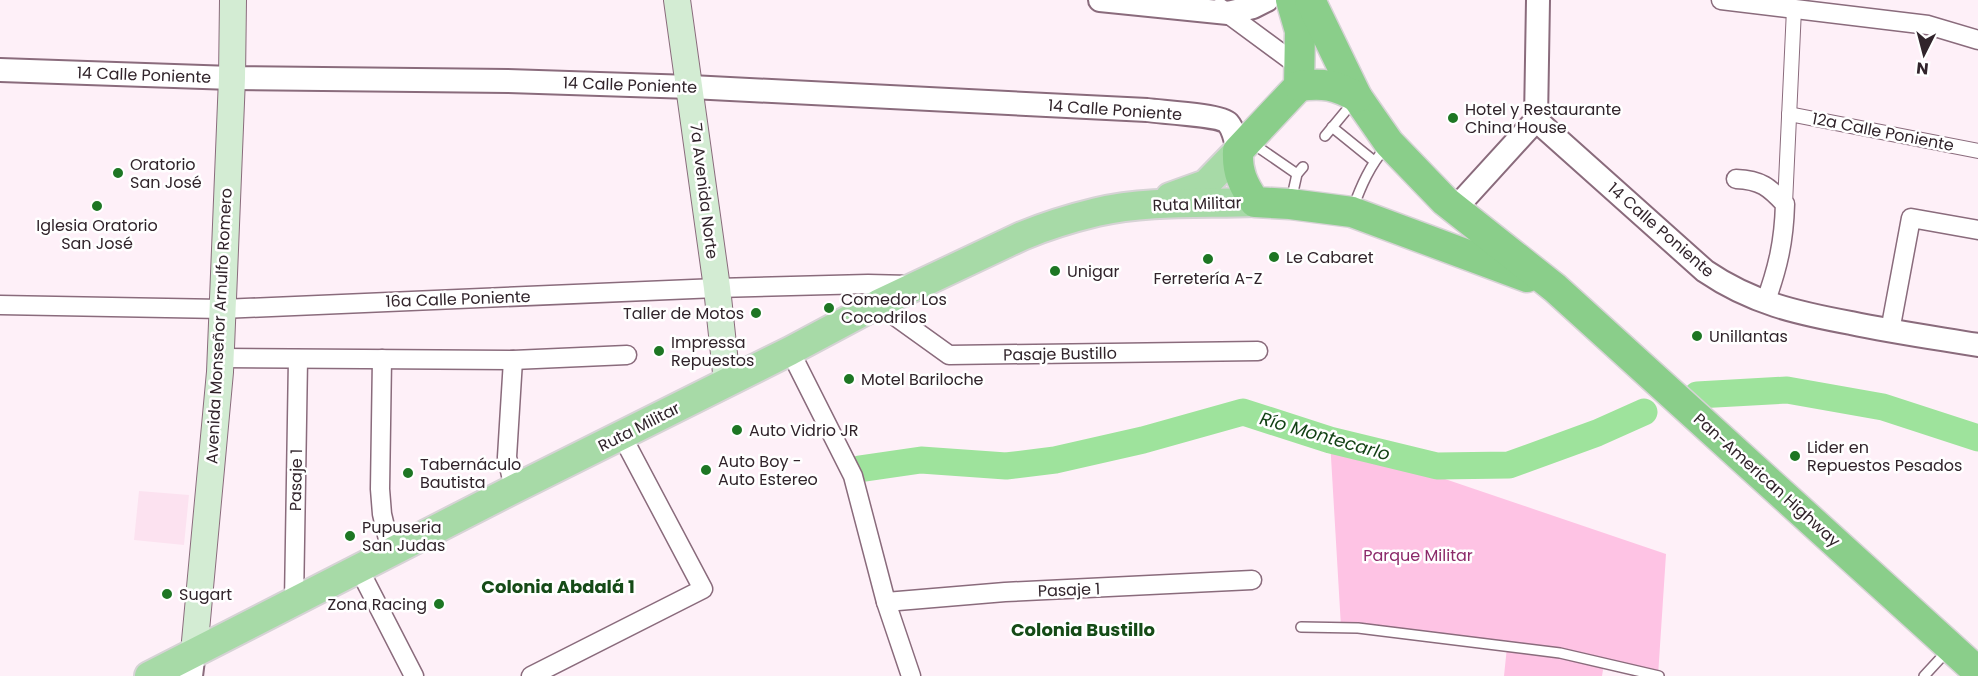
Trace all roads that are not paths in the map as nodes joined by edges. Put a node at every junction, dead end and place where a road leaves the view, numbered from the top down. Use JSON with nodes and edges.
{"nodes":[{"id":1,"x":233,"y":0,"type":"edge"},
{"id":2,"x":677,"y":0,"type":"edge"},
{"id":3,"x":1100,"y":0,"type":"edge"},
{"id":4,"x":1209,"y":0,"type":"edge"},
{"id":5,"x":1267,"y":0,"type":"edge"},
{"id":6,"x":1291,"y":0,"type":"edge"},
{"id":7,"x":1310,"y":0,"type":"edge"},
{"id":8,"x":1538,"y":0,"type":"edge"},
{"id":9,"x":1721,"y":0,"type":"edge"},
{"id":10,"x":1794,"y":4,"type":"edge"},
{"id":11,"x":1228,"y":14,"type":"junction"},
{"id":12,"x":1978,"y":40,"type":"edge"},
{"id":13,"x":0,"y":70,"type":"edge"},
{"id":14,"x":1300,"y":77,"type":"junction"},
{"id":15,"x":232,"y":78,"type":"junction"},
{"id":16,"x":691,"y":87,"type":"junction"},
{"id":17,"x":1357,"y":97,"type":"junction"},
{"id":18,"x":1789,"y":114,"type":"junction"},
{"id":19,"x":1536,"y":120,"type":"junction"},
{"id":20,"x":1332,"y":127,"type":"junction"},
{"id":21,"x":1325,"y":136,"type":"dead end"},
{"id":22,"x":1243,"y":145,"type":"junction"},
{"id":23,"x":1978,"y":151,"type":"edge"},
{"id":24,"x":1382,"y":152,"type":"junction"},
{"id":25,"x":1736,"y":178,"type":"dead end"},
{"id":26,"x":1255,"y":202,"type":"junction"},
{"id":27,"x":1290,"y":204,"type":"junction"},
{"id":28,"x":1785,"y":204,"type":"junction"},
{"id":29,"x":1139,"y":206,"type":"junction"},
{"id":30,"x":1454,"y":210,"type":"junction"},
{"id":31,"x":1352,"y":212,"type":"junction"},
{"id":32,"x":1978,"y":230,"type":"edge"},
{"id":33,"x":1427,"y":240,"type":"junction"},
{"id":34,"x":916,"y":286,"type":"junction"},
{"id":35,"x":717,"y":288,"type":"junction"},
{"id":36,"x":1555,"y":288,"type":"junction"},
{"id":37,"x":1765,"y":303,"type":"junction"},
{"id":38,"x":878,"y":304,"type":"junction"},
{"id":39,"x":0,"y":305,"type":"edge"},
{"id":40,"x":222,"y":309,"type":"junction"},
{"id":41,"x":1890,"y":331,"type":"junction"},
{"id":42,"x":1978,"y":345,"type":"edge"},
{"id":43,"x":790,"y":351,"type":"junction"},
{"id":44,"x":1258,"y":351,"type":"dead end"},
{"id":45,"x":627,"y":355,"type":"dead end"},
{"id":46,"x":220,"y":358,"type":"junction"},
{"id":47,"x":298,"y":359,"type":"junction"},
{"id":48,"x":382,"y":359,"type":"junction"},
{"id":49,"x":513,"y":360,"type":"junction"},
{"id":50,"x":727,"y":382,"type":"junction"},
{"id":51,"x":622,"y":436,"type":"junction"},
{"id":52,"x":514,"y":489,"type":"junction"},
{"id":53,"x":391,"y":552,"type":"junction"},
{"id":54,"x":359,"y":569,"type":"junction"},
{"id":55,"x":1252,"y":580,"type":"dead end"},
{"id":56,"x":294,"y":602,"type":"junction"},
{"id":57,"x":886,"y":602,"type":"junction"},
{"id":58,"x":1301,"y":627,"type":"dead end"},
{"id":59,"x":1950,"y":647,"type":"junction"},
{"id":60,"x":193,"y":664,"type":"edge"},
{"id":61,"x":1978,"y":672,"type":"edge"},
{"id":62,"x":148,"y":676,"type":"edge"},
{"id":63,"x":414,"y":676,"type":"edge"},
{"id":64,"x":531,"y":676,"type":"edge"},
{"id":65,"x":911,"y":676,"type":"edge"},
{"id":66,"x":1659,"y":676,"type":"edge"},
{"id":67,"x":1924,"y":676,"type":"edge"}],
"edges":[{"from":1,"to":15,"type":"main road","name":"Avenida Monseñor Arnulfo Romero"},
{"from":2,"to":16,"type":"main road","name":"7a Avenida Norte"},
{"from":3,"to":11,"type":"street"},
{"from":4,"to":11,"type":"street"},
{"from":5,"to":11,"type":"street"},
{"from":6,"to":14,"type":"highway"},
{"from":7,"to":17,"type":"highway","name":"Pan-American Highway"},
{"from":8,"to":19,"type":"street"},
{"from":9,"to":10,"type":"street"},
{"from":10,"to":12,"type":"street"},
{"from":10,"to":18,"type":"street"},
{"from":11,"to":14,"type":"street"},
{"from":13,"to":15,"type":"street","name":"14 Calle Poniente"},
{"from":14,"to":17,"type":"highway"},
{"from":14,"to":22,"type":"highway"},
{"from":15,"to":16,"type":"street","name":"14 Calle Poniente"},
{"from":15,"to":40,"type":"main road","name":"Avenida Monseñor Arnulfo Romero"},
{"from":16,"to":22,"type":"street","name":"14 Calle Poniente"},
{"from":16,"to":35,"type":"main road","name":"7a Avenida Norte"},
{"from":17,"to":20,"type":"lane"},
{"from":17,"to":24,"type":"highway","name":"Pan-American Highway"},
{"from":18,"to":23,"type":"street","name":"12a Calle Poniente"},
{"from":18,"to":28,"type":"street"},
{"from":19,"to":30,"type":"street"},
{"from":19,"to":37,"type":"street","name":"14 Calle Poniente"},
{"from":20,"to":21,"type":"lane"},
{"from":20,"to":24,"type":"lane"},
{"from":22,"to":26,"type":"highway"},
{"from":22,"to":27,"type":"lane"},
{"from":22,"to":29,"type":"main road","name":"Ruta Militar"},
{"from":24,"to":30,"type":"highway","name":"Pan-American Highway"},
{"from":24,"to":31,"type":"lane"},
{"from":25,"to":28,"type":"street"},
{"from":26,"to":27,"type":"highway","name":"Pan-American Highway"},
{"from":26,"to":29,"type":"main road","name":"Ruta Militar"},
{"from":27,"to":31,"type":"highway","name":"Pan-American Highway"},
{"from":28,"to":37,"type":"street"},
{"from":29,"to":34,"type":"main road","name":"Ruta Militar"},
{"from":30,"to":33,"type":"highway"},
{"from":30,"to":36,"type":"highway","name":"Pan-American Highway"},
{"from":31,"to":33,"type":"highway","name":"Pan-American Highway"},
{"from":32,"to":41,"type":"street"},
{"from":33,"to":36,"type":"highway","name":"Pan-American Highway"},
{"from":34,"to":35,"type":"street","name":"16a Calle Poniente"},
{"from":34,"to":38,"type":"main road","name":"Ruta Militar"},
{"from":35,"to":40,"type":"street","name":"16a Calle Poniente"},
{"from":35,"to":50,"type":"main road","name":"7a Avenida Norte"},
{"from":36,"to":59,"type":"highway","name":"Pan-American Highway"},
{"from":37,"to":41,"type":"street","name":"14 Calle Poniente"},
{"from":38,"to":43,"type":"main road","name":"Ruta Militar"},
{"from":38,"to":44,"type":"street","name":"Pasaje Bustillo"},
{"from":39,"to":40,"type":"street","name":"16a Calle Poniente"},
{"from":40,"to":46,"type":"main road","name":"Avenida Monseñor Arnulfo Romero"},
{"from":41,"to":42,"type":"street","name":"14 Calle Poniente"},
{"from":43,"to":50,"type":"main road","name":"Ruta Militar"},
{"from":43,"to":57,"type":"street"},
{"from":45,"to":49,"type":"street"},
{"from":46,"to":47,"type":"street"},
{"from":46,"to":60,"type":"main road","name":"Avenida Monseñor Arnulfo Romero"},
{"from":47,"to":48,"type":"street"},
{"from":47,"to":56,"type":"street","name":"Pasaje 1"},
{"from":48,"to":49,"type":"street"},
{"from":48,"to":53,"type":"street"},
{"from":49,"to":52,"type":"street"},
{"from":50,"to":51,"type":"main road","name":"Ruta Militar"},
{"from":51,"to":52,"type":"main road","name":"Ruta Militar"},
{"from":51,"to":64,"type":"street"},
{"from":52,"to":53,"type":"main road","name":"Ruta Militar"},
{"from":53,"to":54,"type":"main road","name":"Ruta Militar"},
{"from":54,"to":56,"type":"main road","name":"Ruta Militar"},
{"from":54,"to":63,"type":"street"},
{"from":55,"to":57,"type":"street","name":"Pasaje 1"},
{"from":56,"to":60,"type":"main road","name":"Ruta Militar"},
{"from":57,"to":65,"type":"street"},
{"from":58,"to":66,"type":"lane"},
{"from":59,"to":61,"type":"highway","name":"Pan-American Highway"},
{"from":59,"to":67,"type":"lane"},
{"from":60,"to":62,"type":"main road","name":"Ruta Militar"}]}
